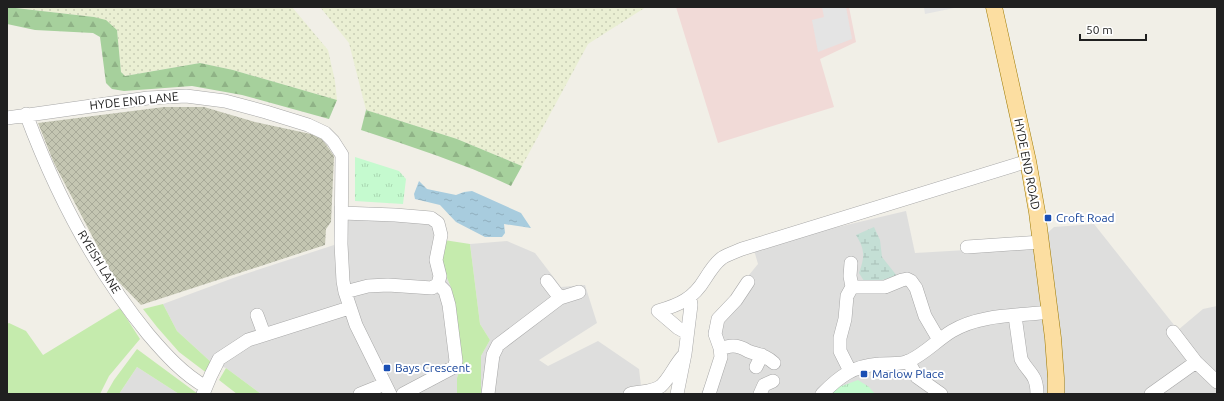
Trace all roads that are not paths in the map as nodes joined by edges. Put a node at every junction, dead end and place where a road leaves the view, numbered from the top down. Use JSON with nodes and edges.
{"nodes":[{"id":1,"x":994,"y":7,"type":"edge"},
{"id":2,"x":26,"y":114,"type":"junction"},
{"id":3,"x":7,"y":118,"type":"edge"},
{"id":4,"x":1028,"y":161,"type":"junction"},
{"id":5,"x":342,"y":213,"type":"junction"},
{"id":6,"x":1041,"y":242,"type":"junction"},
{"id":7,"x":967,"y":247,"type":"dead end"},
{"id":8,"x":851,"y":263,"type":"dead end"},
{"id":9,"x":547,"y":281,"type":"dead end"},
{"id":10,"x":748,"y":282,"type":"dead end"},
{"id":11,"x":438,"y":284,"type":"junction"},
{"id":12,"x":852,"y":287,"type":"junction"},
{"id":13,"x":345,"y":292,"type":"junction"},
{"id":14,"x":579,"y":292,"type":"dead end"},
{"id":15,"x":560,"y":298,"type":"junction"},
{"id":16,"x":690,"y":298,"type":"junction"},
{"id":17,"x":350,"y":308,"type":"junction"},
{"id":18,"x":1050,"y":312,"type":"junction"},
{"id":19,"x":257,"y":315,"type":"dead end"},
{"id":20,"x":1015,"y":316,"type":"junction"},
{"id":21,"x":1173,"y":332,"type":"dead end"},
{"id":22,"x":687,"y":333,"type":"junction"},
{"id":23,"x":264,"y":334,"type":"junction"},
{"id":24,"x":939,"y":340,"type":"junction"},
{"id":25,"x":720,"y":348,"type":"junction"},
{"id":26,"x":685,"y":354,"type":"junction"},
{"id":27,"x":762,"y":355,"type":"junction"},
{"id":28,"x":908,"y":361,"type":"junction"},
{"id":29,"x":1196,"y":362,"type":"junction"},
{"id":30,"x":774,"y":363,"type":"dead end"},
{"id":31,"x":756,"y":367,"type":"dead end"},
{"id":32,"x":850,"y":371,"type":"junction"},
{"id":33,"x":773,"y":381,"type":"dead end"},
{"id":34,"x":1217,"y":382,"type":"edge"},
{"id":35,"x":387,"y":389,"type":"edge"},
{"id":36,"x":205,"y":390,"type":"edge"},
{"id":37,"x":360,"y":394,"type":"edge"},
{"id":38,"x":402,"y":394,"type":"edge"},
{"id":39,"x":488,"y":394,"type":"edge"},
{"id":40,"x":630,"y":394,"type":"edge"},
{"id":41,"x":677,"y":394,"type":"edge"},
{"id":42,"x":709,"y":394,"type":"edge"},
{"id":43,"x":760,"y":394,"type":"edge"},
{"id":44,"x":822,"y":394,"type":"edge"},
{"id":45,"x":941,"y":394,"type":"edge"},
{"id":46,"x":1037,"y":394,"type":"edge"},
{"id":47,"x":1056,"y":394,"type":"edge"},
{"id":48,"x":1151,"y":394,"type":"edge"}],
"edges":[{"from":1,"to":4,"type":"main road","name":"HYDE END ROAD"},
{"from":2,"to":3,"type":"street","name":"HYDE END LANE"},
{"from":2,"to":5,"type":"street","name":"HYDE END LANE"},
{"from":2,"to":36,"type":"street","name":"RYEISH LANE"},
{"from":4,"to":6,"type":"main road","name":"HYDE END ROAD"},
{"from":4,"to":16,"type":"street"},
{"from":5,"to":11,"type":"street"},
{"from":5,"to":13,"type":"street"},
{"from":6,"to":7,"type":"street"},
{"from":6,"to":18,"type":"main road","name":"HYDE END ROAD"},
{"from":8,"to":12,"type":"street"},
{"from":9,"to":15,"type":"street"},
{"from":10,"to":25,"type":"street"},
{"from":11,"to":13,"type":"street"},
{"from":11,"to":38,"type":"street"},
{"from":12,"to":24,"type":"street"},
{"from":12,"to":32,"type":"street"},
{"from":13,"to":17,"type":"street"},
{"from":14,"to":15,"type":"street"},
{"from":15,"to":39,"type":"street"},
{"from":16,"to":22,"type":"street"},
{"from":16,"to":22,"type":"street"},
{"from":17,"to":23,"type":"street"},
{"from":17,"to":35,"type":"street"},
{"from":18,"to":20,"type":"street"},
{"from":18,"to":47,"type":"main road","name":"HYDE END ROAD"},
{"from":19,"to":23,"type":"street"},
{"from":20,"to":24,"type":"street"},
{"from":20,"to":46,"type":"street"},
{"from":21,"to":29,"type":"street"},
{"from":22,"to":26,"type":"street"},
{"from":23,"to":36,"type":"street"},
{"from":24,"to":28,"type":"street"},
{"from":25,"to":27,"type":"street"},
{"from":25,"to":42,"type":"street"},
{"from":26,"to":40,"type":"street"},
{"from":26,"to":41,"type":"street"},
{"from":27,"to":30,"type":"street"},
{"from":27,"to":31,"type":"street"},
{"from":28,"to":32,"type":"street"},
{"from":28,"to":45,"type":"street"},
{"from":29,"to":34,"type":"street"},
{"from":29,"to":48,"type":"street"},
{"from":32,"to":44,"type":"street"},
{"from":33,"to":43,"type":"street"},
{"from":35,"to":37,"type":"street"}]}
